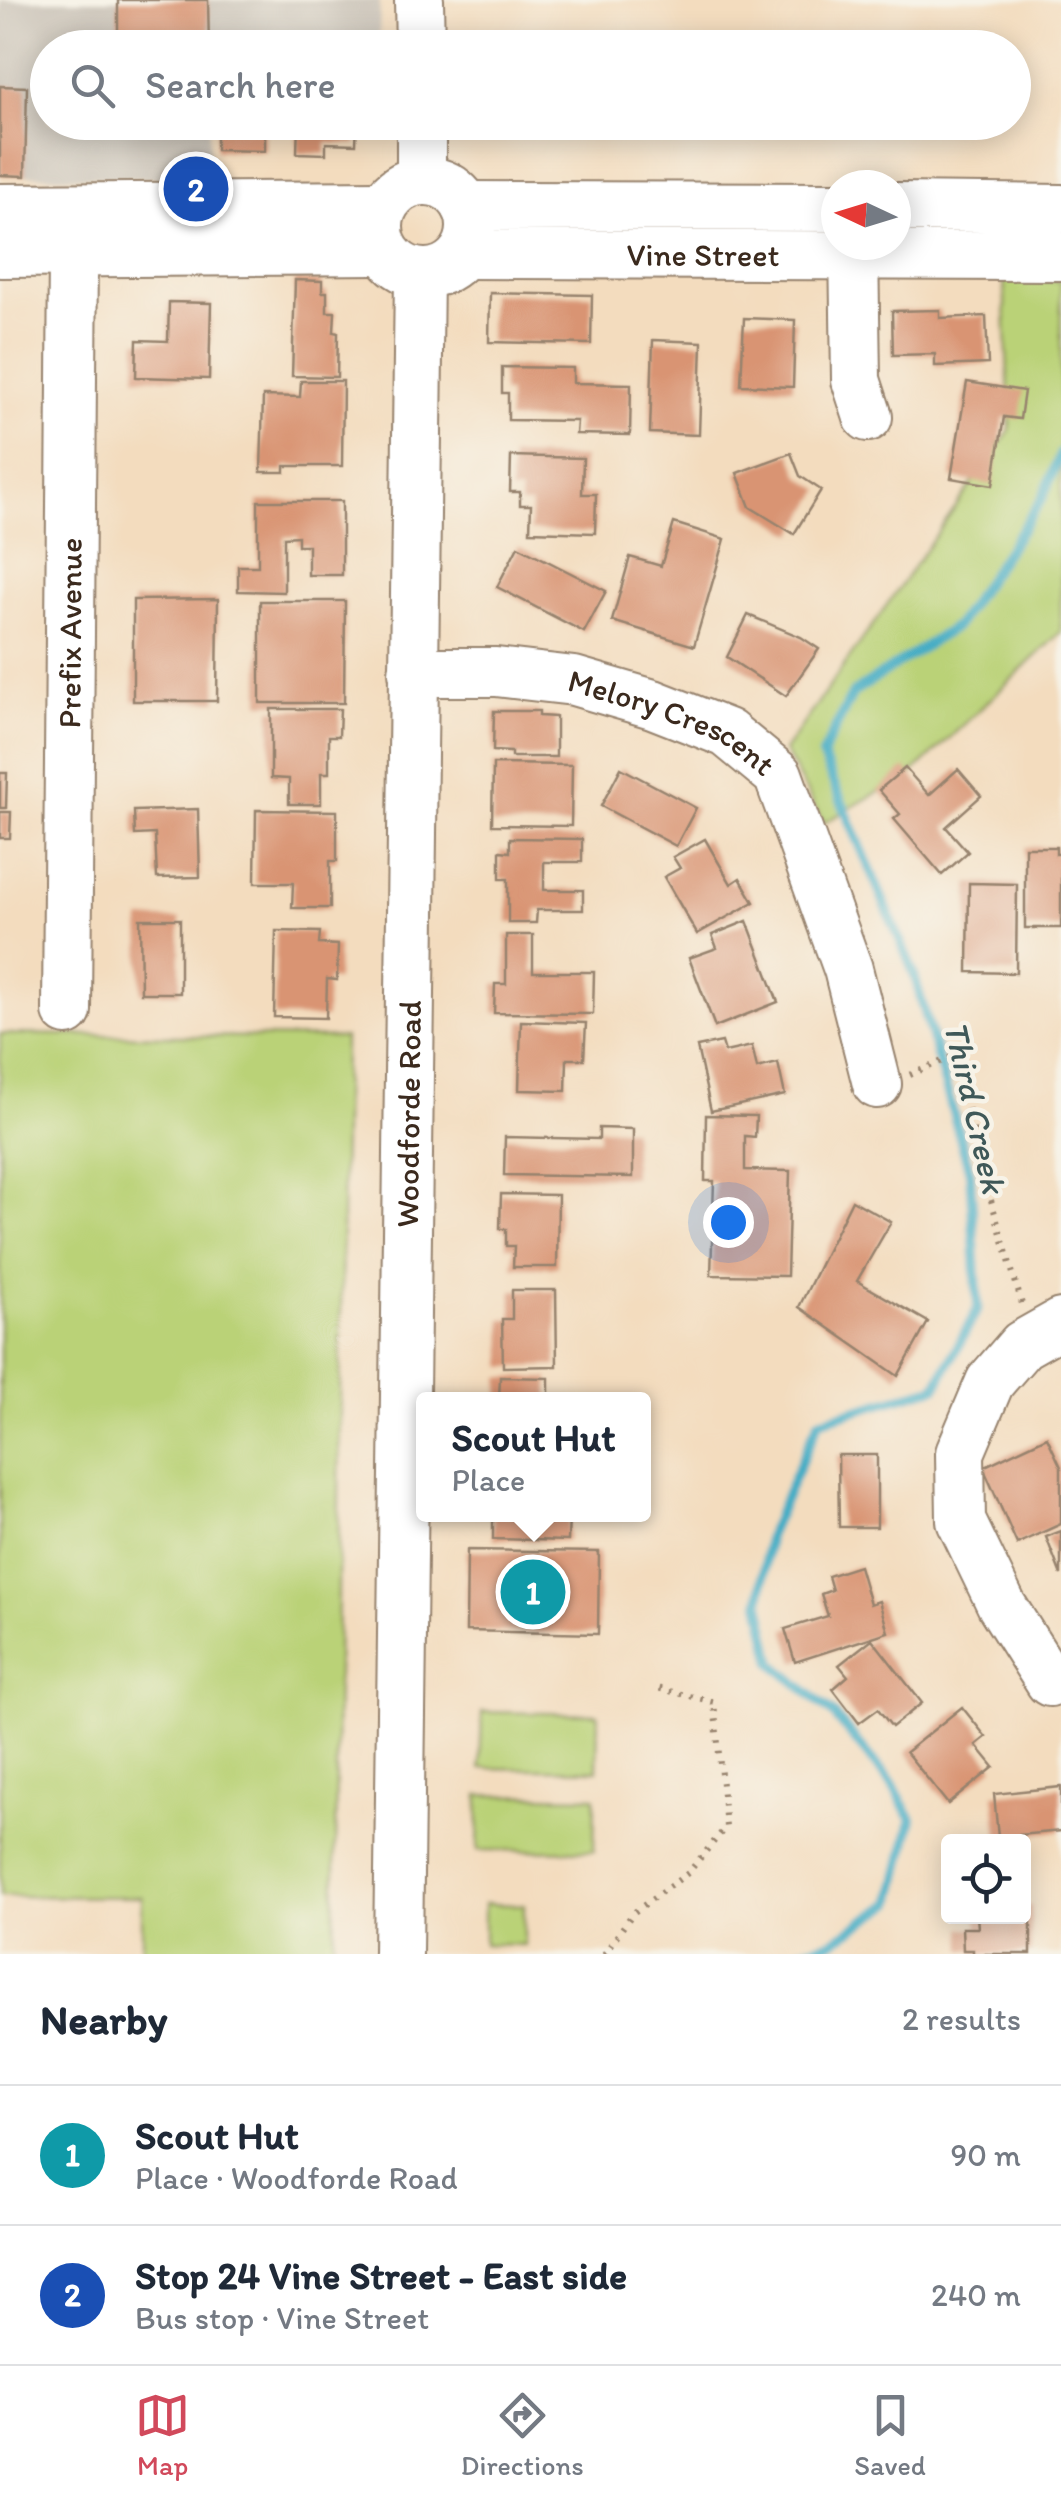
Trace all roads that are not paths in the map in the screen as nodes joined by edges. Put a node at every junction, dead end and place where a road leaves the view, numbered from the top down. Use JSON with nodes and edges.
{"nodes":[{"id":1,"x":419,"y":0,"type":"edge"},
{"id":2,"x":420,"y":30,"type":"edge"},
{"id":3,"x":417,"y":140,"type":"edge"},
{"id":4,"x":466,"y":206,"type":"junction"},
{"id":5,"x":821,"y":207,"type":"edge"},
{"id":6,"x":911,"y":207,"type":"edge"},
{"id":7,"x":0,"y":208,"type":"edge"},
{"id":8,"x":1061,"y":209,"type":"edge"},
{"id":9,"x":402,"y":227,"type":"junction"},
{"id":10,"x":821,"y":251,"type":"edge"},
{"id":11,"x":911,"y":252,"type":"edge"},
{"id":12,"x":0,"y":253,"type":"edge"},
{"id":13,"x":73,"y":254,"type":"junction"},
{"id":14,"x":462,"y":254,"type":"junction"},
{"id":15,"x":1061,"y":256,"type":"edge"},
{"id":16,"x":854,"y":260,"type":"edge"},
{"id":17,"x":868,"y":417,"type":"dead end"},
{"id":18,"x":413,"y":672,"type":"junction"},
{"id":19,"x":66,"y":1011,"type":"dead end"},
{"id":20,"x":877,"y":1084,"type":"dead end"},
{"id":21,"x":1047,"y":1331,"type":"edge"},
{"id":22,"x":1050,"y":1682,"type":"dead end"},
{"id":23,"x":398,"y":1954,"type":"edge"}],
"edges":[{"from":1,"to":2,"type":"street"},
{"from":3,"to":9,"type":"street","name":"Woodforde Road"},
{"from":4,"to":5,"type":"street","name":"Vine Street"},
{"from":4,"to":9,"type":"street"},
{"from":4,"to":14,"type":"street"},
{"from":6,"to":8,"type":"street"},
{"from":7,"to":9,"type":"street"},
{"from":9,"to":13,"type":"street"},
{"from":9,"to":14,"type":"street"},
{"from":9,"to":18,"type":"street","name":"Woodforde Road"},
{"from":10,"to":14,"type":"street","name":"Vine Street"},
{"from":11,"to":15,"type":"street","name":"Vine Street"},
{"from":12,"to":13,"type":"street"},
{"from":13,"to":19,"type":"street","name":"Prefix Avenue"},
{"from":16,"to":17,"type":"street"},
{"from":18,"to":20,"type":"street","name":"Melory Crescent"},
{"from":18,"to":23,"type":"street","name":"Woodforde Road"},
{"from":21,"to":22,"type":"street"}]}
